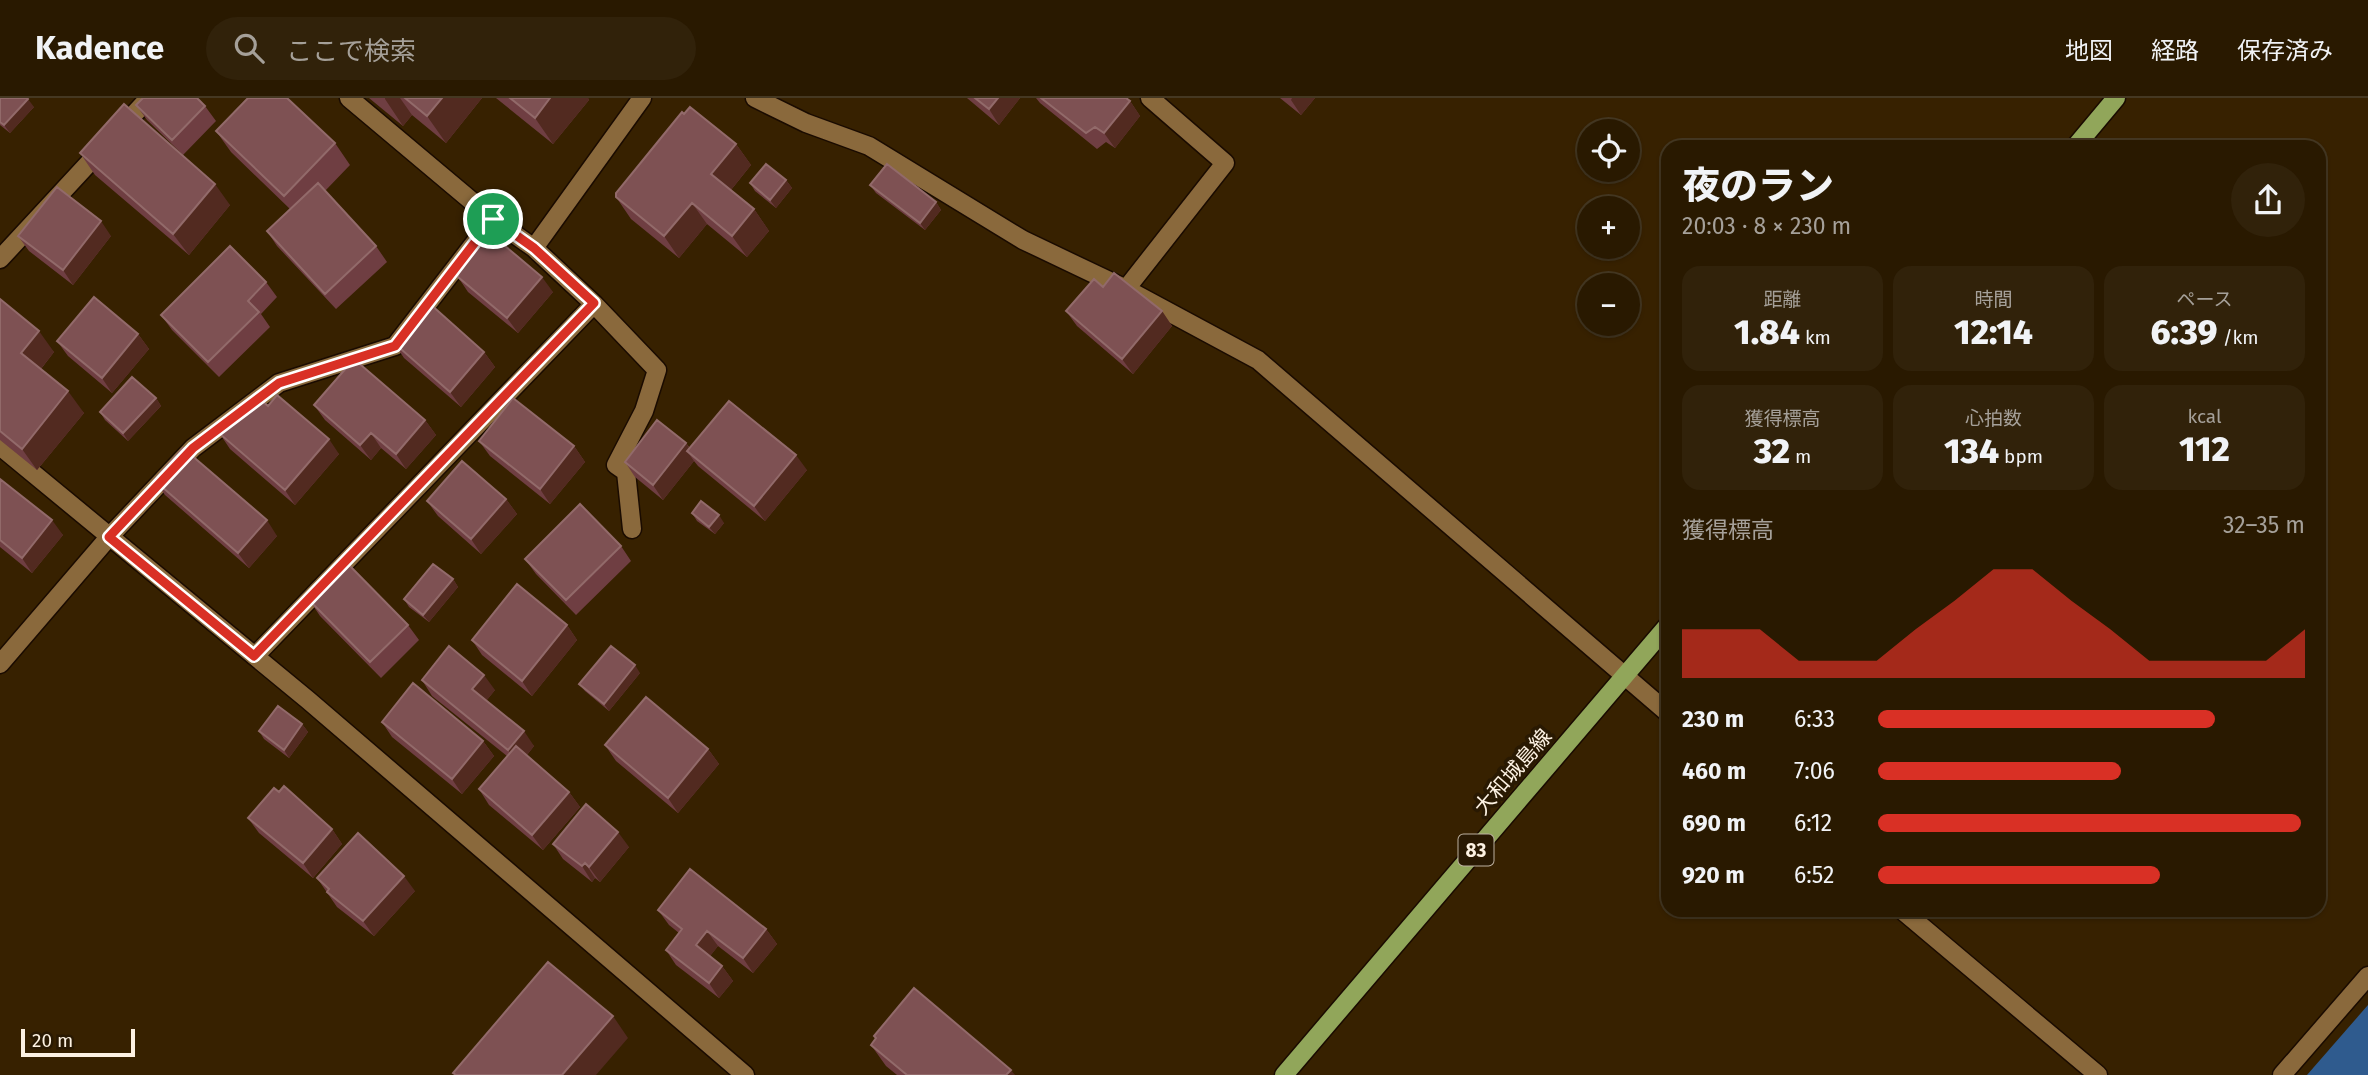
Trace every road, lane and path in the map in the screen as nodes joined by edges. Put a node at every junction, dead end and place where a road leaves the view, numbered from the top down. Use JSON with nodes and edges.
{"nodes":[{"id":1,"x":149,"y":98,"type":"edge"},
{"id":2,"x":349,"y":98,"type":"edge"},
{"id":3,"x":642,"y":98,"type":"edge"},
{"id":4,"x":755,"y":98,"type":"edge"},
{"id":5,"x":1150,"y":98,"type":"edge"},
{"id":6,"x":2116,"y":98,"type":"edge"},
{"id":7,"x":2081,"y":140,"type":"edge"},
{"id":8,"x":493,"y":219,"type":"junction"},
{"id":9,"x":534,"y":248,"type":"junction"},
{"id":10,"x":0,"y":259,"type":"edge"},
{"id":11,"x":1126,"y":289,"type":"junction"},
{"id":12,"x":594,"y":303,"type":"junction"},
{"id":13,"x":0,"y":446,"type":"edge"},
{"id":14,"x":632,"y":529,"type":"dead end"},
{"id":15,"x":109,"y":537,"type":"junction"},
{"id":16,"x":1661,"y":633,"type":"edge"},
{"id":17,"x":254,"y":656,"type":"junction"},
{"id":18,"x":0,"y":664,"type":"edge"},
{"id":19,"x":1624,"y":677,"type":"junction"},
{"id":20,"x":1661,"y":707,"type":"edge"},
{"id":21,"x":1910,"y":917,"type":"edge"},
{"id":22,"x":2368,"y":976,"type":"edge"},
{"id":23,"x":745,"y":1075,"type":"edge"},
{"id":24,"x":1284,"y":1075,"type":"edge"},
{"id":25,"x":2098,"y":1075,"type":"edge"},
{"id":26,"x":2282,"y":1075,"type":"edge"}],
"edges":[{"from":1,"to":10,"type":"street"},
{"from":2,"to":8,"type":"street"},
{"from":3,"to":9,"type":"street"},
{"from":4,"to":11,"type":"street"},
{"from":5,"to":11,"type":"street"},
{"from":6,"to":7,"type":"main road"},
{"from":8,"to":9,"type":"street"},
{"from":8,"to":15,"type":"street"},
{"from":9,"to":12,"type":"street"},
{"from":11,"to":19,"type":"street"},
{"from":12,"to":14,"type":"street"},
{"from":12,"to":17,"type":"street"},
{"from":13,"to":15,"type":"street"},
{"from":15,"to":17,"type":"street"},
{"from":15,"to":18,"type":"street"},
{"from":16,"to":19,"type":"main road","name":"大和城島線","number":"83"},
{"from":17,"to":23,"type":"street"},
{"from":19,"to":20,"type":"street"},
{"from":19,"to":24,"type":"main road","name":"大和城島線","number":"83"},
{"from":21,"to":25,"type":"street"},
{"from":22,"to":26,"type":"street"}]}
